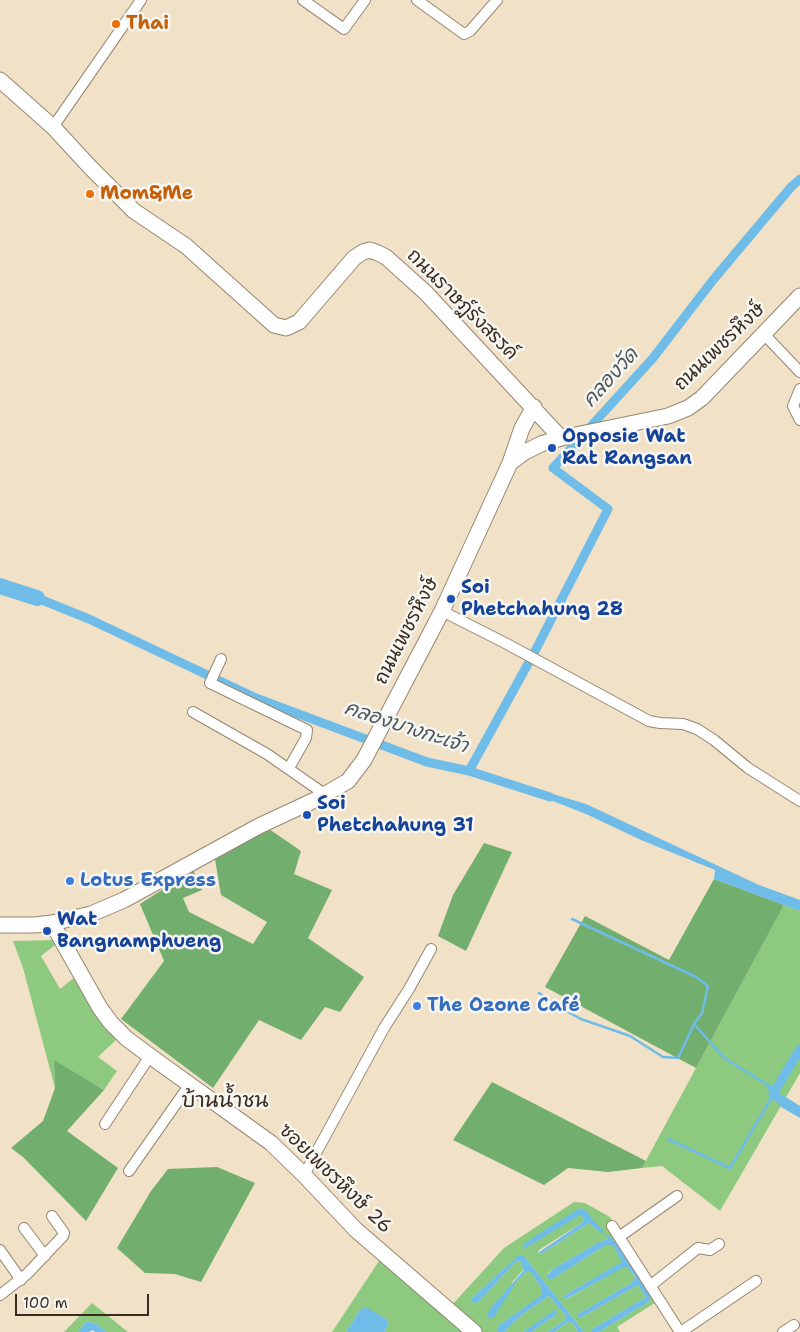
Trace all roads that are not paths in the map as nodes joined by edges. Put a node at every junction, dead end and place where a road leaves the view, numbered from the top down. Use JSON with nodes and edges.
{"nodes":[{"id":1,"x":141,"y":0,"type":"edge"},
{"id":2,"x":303,"y":0,"type":"edge"},
{"id":3,"x":365,"y":0,"type":"edge"},
{"id":4,"x":417,"y":0,"type":"edge"},
{"id":5,"x":497,"y":0,"type":"edge"},
{"id":6,"x":0,"y":80,"type":"edge"},
{"id":7,"x":53,"y":127,"type":"junction"},
{"id":8,"x":800,"y":296,"type":"edge"},
{"id":9,"x":763,"y":333,"type":"junction"},
{"id":10,"x":800,"y":372,"type":"edge"},
{"id":11,"x":800,"y":389,"type":"edge"},
{"id":12,"x":534,"y":407,"type":"junction"},
{"id":13,"x":800,"y":420,"type":"edge"},
{"id":14,"x":562,"y":438,"type":"junction"},
{"id":15,"x":510,"y":463,"type":"junction"},
{"id":16,"x":442,"y":611,"type":"junction"},
{"id":17,"x":221,"y":659,"type":"dead end"},
{"id":18,"x":193,"y":712,"type":"dead end"},
{"id":19,"x":289,"y":768,"type":"junction"},
{"id":20,"x":326,"y":795,"type":"junction"},
{"id":21,"x":800,"y":802,"type":"edge"},
{"id":22,"x":52,"y":923,"type":"junction"},
{"id":23,"x":0,"y":925,"type":"edge"},
{"id":24,"x":431,"y":949,"type":"dead end"},
{"id":25,"x":150,"y":1056,"type":"junction"},
{"id":26,"x":190,"y":1084,"type":"junction"},
{"id":27,"x":105,"y":1124,"type":"dead end"},
{"id":28,"x":129,"y":1171,"type":"dead end"},
{"id":29,"x":304,"y":1175,"type":"junction"},
{"id":30,"x":677,"y":1196,"type":"dead end"},
{"id":31,"x":52,"y":1216,"type":"dead end"},
{"id":32,"x":612,"y":1226,"type":"dead end"},
{"id":33,"x":24,"y":1228,"type":"dead end"},
{"id":34,"x":619,"y":1237,"type":"junction"},
{"id":35,"x":718,"y":1244,"type":"dead end"},
{"id":36,"x":0,"y":1250,"type":"edge"},
{"id":37,"x":45,"y":1256,"type":"junction"},
{"id":38,"x":21,"y":1280,"type":"junction"},
{"id":39,"x":756,"y":1281,"type":"dead end"},
{"id":40,"x":650,"y":1286,"type":"junction"},
{"id":41,"x":0,"y":1296,"type":"edge"},
{"id":42,"x":794,"y":1324,"type":"dead end"},
{"id":43,"x":474,"y":1332,"type":"edge"},
{"id":44,"x":681,"y":1332,"type":"edge"},
{"id":45,"x":783,"y":1332,"type":"edge"}],
"edges":[{"from":1,"to":7,"type":"street"},
{"from":2,"to":3,"type":"street"},
{"from":4,"to":5,"type":"street"},
{"from":6,"to":7,"type":"street","name":"ถนนราษฎ์รังสรรค์"},
{"from":7,"to":12,"type":"street","name":"ถนนราษฎ์รังสรรค์"},
{"from":8,"to":9,"type":"street","name":"ถนนเพชรหึงษ์"},
{"from":9,"to":10,"type":"street"},
{"from":9,"to":14,"type":"street","name":"ถนนเพชรหึงษ์"},
{"from":11,"to":13,"type":"street"},
{"from":12,"to":14,"type":"street","name":"ถนนราษฎ์รังสรรค์"},
{"from":12,"to":15,"type":"street"},
{"from":14,"to":15,"type":"street","name":"ถนนเพชรหึงษ์"},
{"from":15,"to":16,"type":"street","name":"ถนนเพชรหึงษ์"},
{"from":16,"to":20,"type":"street","name":"ถนนเพชรหึงษ์"},
{"from":16,"to":21,"type":"street"},
{"from":17,"to":19,"type":"street"},
{"from":18,"to":19,"type":"street"},
{"from":19,"to":20,"type":"street"},
{"from":20,"to":22,"type":"street","name":"ถนนเพชรหึงษ์"},
{"from":22,"to":23,"type":"street","name":"ถนนเพชรหึงษ์"},
{"from":22,"to":25,"type":"street","name":"ซอยเพชรหึงษ์ 26"},
{"from":24,"to":29,"type":"street"},
{"from":25,"to":26,"type":"street","name":"ซอยเพชรหึงษ์ 26"},
{"from":25,"to":27,"type":"street"},
{"from":26,"to":28,"type":"street"},
{"from":26,"to":29,"type":"street","name":"ซอยเพชรหึงษ์ 26"},
{"from":29,"to":43,"type":"street","name":"ซอยเพชรหึงษ์ 26"},
{"from":30,"to":34,"type":"street"},
{"from":31,"to":37,"type":"street"},
{"from":32,"to":34,"type":"street"},
{"from":33,"to":37,"type":"street"},
{"from":34,"to":40,"type":"street"},
{"from":35,"to":40,"type":"street"},
{"from":36,"to":38,"type":"street"},
{"from":37,"to":38,"type":"street"},
{"from":38,"to":41,"type":"street"},
{"from":39,"to":44,"type":"street"},
{"from":40,"to":44,"type":"street"},
{"from":42,"to":45,"type":"street"}]}
